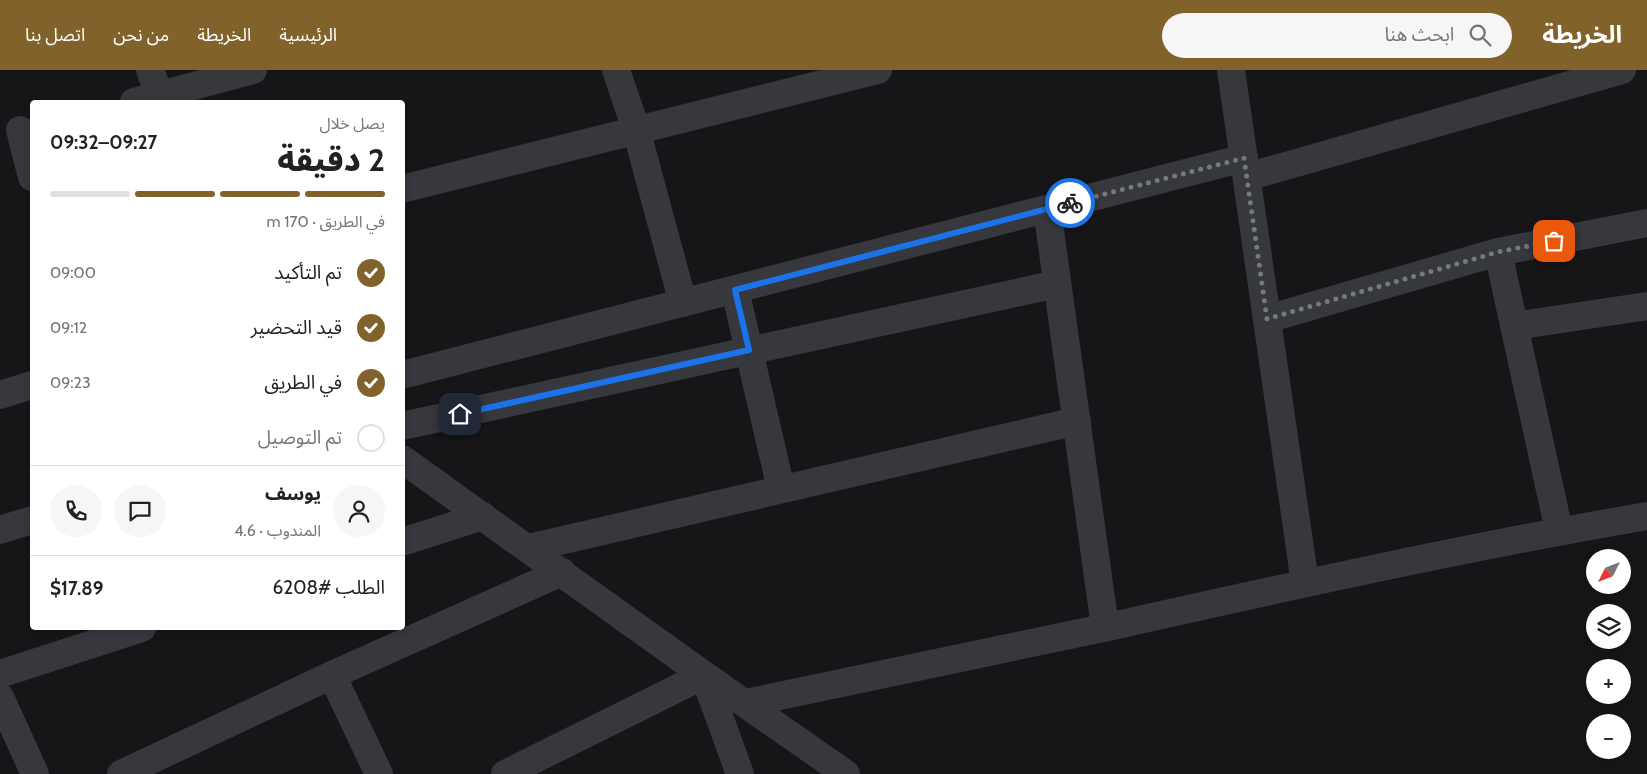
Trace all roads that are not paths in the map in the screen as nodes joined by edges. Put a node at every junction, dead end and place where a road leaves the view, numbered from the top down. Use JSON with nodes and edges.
{"nodes":[{"id":1,"x":150,"y":70,"type":"edge"},
{"id":2,"x":253,"y":70,"type":"edge"},
{"id":3,"x":616,"y":70,"type":"edge"},
{"id":4,"x":878,"y":70,"type":"edge"},
{"id":5,"x":1231,"y":70,"type":"edge"},
{"id":6,"x":1622,"y":70,"type":"edge"},
{"id":7,"x":152,"y":100,"type":"edge"},
{"id":8,"x":636,"y":129,"type":"junction"},
{"id":9,"x":17,"y":131,"type":"edge"},
{"id":10,"x":1245,"y":168,"type":"junction"},
{"id":11,"x":30,"y":171,"type":"edge"},
{"id":12,"x":405,"y":188,"type":"edge"},
{"id":13,"x":1047,"y":209,"type":"junction"},
{"id":14,"x":1647,"y":223,"type":"edge"},
{"id":15,"x":1498,"y":252,"type":"junction"},
{"id":16,"x":1058,"y":284,"type":"junction"},
{"id":17,"x":735,"y":290,"type":"junction"},
{"id":18,"x":682,"y":303,"type":"junction"},
{"id":19,"x":1647,"y":306,"type":"edge"},
{"id":20,"x":1267,"y":319,"type":"junction"},
{"id":21,"x":1514,"y":326,"type":"junction"},
{"id":22,"x":749,"y":350,"type":"junction"},
{"id":23,"x":405,"y":374,"type":"edge"},
{"id":24,"x":30,"y":386,"type":"edge"},
{"id":25,"x":0,"y":395,"type":"edge"},
{"id":26,"x":1076,"y":421,"type":"junction"},
{"id":27,"x":405,"y":425,"type":"edge"},
{"id":28,"x":405,"y":461,"type":"edge"},
{"id":29,"x":781,"y":489,"type":"junction"},
{"id":30,"x":483,"y":516,"type":"junction"},
{"id":31,"x":1647,"y":516,"type":"edge"},
{"id":32,"x":30,"y":521,"type":"edge"},
{"id":33,"x":0,"y":530,"type":"edge"},
{"id":34,"x":1559,"y":531,"type":"junction"},
{"id":35,"x":405,"y":541,"type":"edge"},
{"id":36,"x":529,"y":548,"type":"junction"},
{"id":37,"x":562,"y":572,"type":"junction"},
{"id":38,"x":1305,"y":583,"type":"junction"},
{"id":39,"x":1105,"y":627,"type":"junction"},
{"id":40,"x":136,"y":630,"type":"edge"},
{"id":41,"x":0,"y":674,"type":"edge"},
{"id":42,"x":332,"y":675,"type":"junction"},
{"id":43,"x":704,"y":675,"type":"junction"},
{"id":44,"x":0,"y":697,"type":"edge"},
{"id":45,"x":746,"y":703,"type":"junction"},
{"id":46,"x":544,"y":765,"type":"edge"},
{"id":47,"x":35,"y":774,"type":"edge"},
{"id":48,"x":122,"y":774,"type":"edge"},
{"id":49,"x":379,"y":774,"type":"edge"},
{"id":50,"x":504,"y":774,"type":"edge"},
{"id":51,"x":740,"y":774,"type":"edge"},
{"id":52,"x":846,"y":774,"type":"edge"}],
"edges":[{"from":1,"to":7,"type":"street"},
{"from":2,"to":7,"type":"street"},
{"from":3,"to":8,"type":"street"},
{"from":4,"to":8,"type":"street"},
{"from":5,"to":10,"type":"street"},
{"from":6,"to":10,"type":"street"},
{"from":8,"to":12,"type":"street"},
{"from":8,"to":18,"type":"street"},
{"from":9,"to":11,"type":"street"},
{"from":10,"to":13,"type":"street"},
{"from":10,"to":20,"type":"street"},
{"from":13,"to":16,"type":"street"},
{"from":13,"to":17,"type":"street"},
{"from":14,"to":15,"type":"street"},
{"from":15,"to":20,"type":"street"},
{"from":15,"to":21,"type":"street"},
{"from":16,"to":22,"type":"street"},
{"from":16,"to":26,"type":"street"},
{"from":17,"to":18,"type":"street"},
{"from":17,"to":22,"type":"street"},
{"from":18,"to":23,"type":"street"},
{"from":19,"to":21,"type":"street"},
{"from":20,"to":38,"type":"street"},
{"from":21,"to":34,"type":"street"},
{"from":22,"to":27,"type":"street"},
{"from":22,"to":29,"type":"street"},
{"from":24,"to":25,"type":"street"},
{"from":26,"to":29,"type":"street"},
{"from":26,"to":39,"type":"street"},
{"from":28,"to":30,"type":"street"},
{"from":29,"to":36,"type":"street"},
{"from":30,"to":35,"type":"street"},
{"from":30,"to":36,"type":"street"},
{"from":31,"to":34,"type":"street"},
{"from":32,"to":33,"type":"street"},
{"from":34,"to":38,"type":"street"},
{"from":36,"to":37,"type":"street"},
{"from":37,"to":42,"type":"street"},
{"from":37,"to":43,"type":"street"},
{"from":38,"to":39,"type":"street"},
{"from":39,"to":45,"type":"street"},
{"from":40,"to":41,"type":"street"},
{"from":42,"to":48,"type":"street"},
{"from":42,"to":49,"type":"street"},
{"from":43,"to":45,"type":"street"},
{"from":43,"to":46,"type":"street"},
{"from":43,"to":51,"type":"street"},
{"from":44,"to":47,"type":"street"},
{"from":45,"to":52,"type":"street"},
{"from":46,"to":50,"type":"street"}]}
